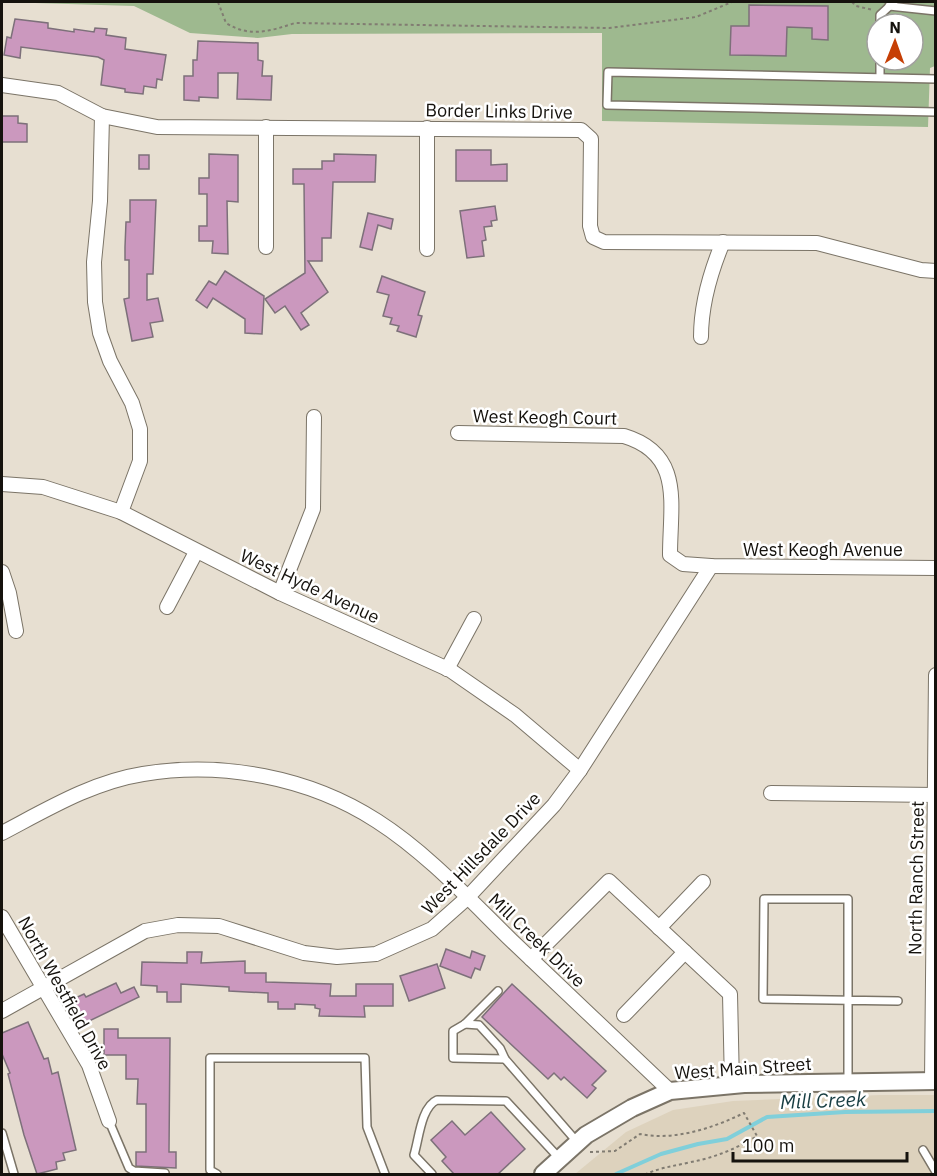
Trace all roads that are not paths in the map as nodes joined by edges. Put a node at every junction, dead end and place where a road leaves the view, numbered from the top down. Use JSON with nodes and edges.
{"nodes":[{"id":1,"x":889,"y":6,"type":"edge"},
{"id":2,"x":936,"y":11,"type":"edge"},
{"id":3,"x":880,"y":72,"type":"edge"},
{"id":4,"x":880,"y":77,"type":"junction"},
{"id":5,"x":936,"y":79,"type":"edge"},
{"id":6,"x":2,"y":85,"type":"edge"},
{"id":7,"x":936,"y":112,"type":"edge"},
{"id":8,"x":102,"y":116,"type":"junction"},
{"id":9,"x":266,"y":127,"type":"junction"},
{"id":10,"x":427,"y":128,"type":"junction"},
{"id":11,"x":723,"y":242,"type":"junction"},
{"id":12,"x":266,"y":247,"type":"dead end"},
{"id":13,"x":427,"y":249,"type":"dead end"},
{"id":14,"x":936,"y":271,"type":"edge"},
{"id":15,"x":700,"y":336,"type":"dead end"},
{"id":16,"x":314,"y":417,"type":"dead end"},
{"id":17,"x":458,"y":433,"type":"dead end"},
{"id":18,"x":2,"y":484,"type":"edge"},
{"id":19,"x":122,"y":512,"type":"junction"},
{"id":20,"x":196,"y":552,"type":"junction"},
{"id":21,"x":711,"y":566,"type":"junction"},
{"id":22,"x":936,"y":568,"type":"edge"},
{"id":23,"x":2,"y":572,"type":"edge"},
{"id":24,"x":280,"y":593,"type":"junction"},
{"id":25,"x":167,"y":606,"type":"dead end"},
{"id":26,"x":474,"y":619,"type":"dead end"},
{"id":27,"x":16,"y":630,"type":"dead end"},
{"id":28,"x":447,"y":669,"type":"junction"},
{"id":29,"x":936,"y":675,"type":"edge"},
{"id":30,"x":580,"y":770,"type":"junction"},
{"id":31,"x":771,"y":793,"type":"dead end"},
{"id":32,"x":935,"y":795,"type":"edge"},
{"id":33,"x":2,"y":834,"type":"edge"},
{"id":34,"x":703,"y":882,"type":"dead end"},
{"id":35,"x":467,"y":898,"type":"junction"},
{"id":36,"x":2,"y":917,"type":"edge"},
{"id":37,"x":659,"y":928,"type":"junction"},
{"id":38,"x":685,"y":952,"type":"junction"},
{"id":39,"x":531,"y":959,"type":"junction"},
{"id":40,"x":43,"y":987,"type":"junction"},
{"id":41,"x":498,"y":991,"type":"dead end"},
{"id":42,"x":848,"y":1002,"type":"junction"},
{"id":43,"x":898,"y":1002,"type":"dead end"},
{"id":44,"x":2,"y":1011,"type":"edge"},
{"id":45,"x":624,"y":1016,"type":"dead end"},
{"id":46,"x":465,"y":1024,"type":"junction"},
{"id":47,"x":505,"y":1059,"type":"junction"},
{"id":48,"x":934,"y":1081,"type":"edge"},
{"id":49,"x":848,"y":1082,"type":"junction"},
{"id":50,"x":732,"y":1085,"type":"junction"},
{"id":51,"x":670,"y":1091,"type":"junction"},
{"id":52,"x":109,"y":1121,"type":"joint"},
{"id":53,"x":2,"y":1133,"type":"edge"},
{"id":54,"x":582,"y":1147,"type":"junction"},
{"id":55,"x":923,"y":1150,"type":"dead end"},
{"id":56,"x":560,"y":1159,"type":"junction"},
{"id":57,"x":936,"y":1172,"type":"edge"},
{"id":58,"x":165,"y":1173,"type":"dead end"},
{"id":59,"x":14,"y":1174,"type":"edge"},
{"id":60,"x":217,"y":1174,"type":"edge"},
{"id":61,"x":385,"y":1174,"type":"edge"},
{"id":62,"x":432,"y":1174,"type":"edge"},
{"id":63,"x":543,"y":1174,"type":"edge"}],
"edges":[{"from":1,"to":2,"type":"lane"},
{"from":3,"to":4,"type":"lane"},
{"from":4,"to":5,"type":"lane"},
{"from":4,"to":7,"type":"lane"},
{"from":6,"to":8,"type":"street","name":"Border Links Drive"},
{"from":8,"to":9,"type":"street","name":"Border Links Drive"},
{"from":8,"to":19,"type":"street"},
{"from":9,"to":10,"type":"street","name":"Border Links Drive"},
{"from":9,"to":12,"type":"street"},
{"from":10,"to":11,"type":"street","name":"Border Links Drive"},
{"from":10,"to":13,"type":"street"},
{"from":11,"to":14,"type":"street","name":"Border Links Drive"},
{"from":11,"to":15,"type":"street"},
{"from":16,"to":24,"type":"street"},
{"from":17,"to":21,"type":"street","name":"West Keogh Court"},
{"from":18,"to":19,"type":"street","name":"West Hyde Avenue"},
{"from":19,"to":20,"type":"street","name":"West Hyde Avenue"},
{"from":20,"to":24,"type":"street","name":"West Hyde Avenue"},
{"from":20,"to":25,"type":"street"},
{"from":21,"to":22,"type":"street","name":"West Keogh Avenue"},
{"from":21,"to":30,"type":"street","name":"West Hillsdale Drive"},
{"from":23,"to":27,"type":"street"},
{"from":24,"to":28,"type":"street","name":"West Hyde Avenue"},
{"from":26,"to":28,"type":"street"},
{"from":28,"to":30,"type":"street","name":"West Hyde Avenue"},
{"from":29,"to":32,"type":"street","name":"North Ranch Street"},
{"from":30,"to":35,"type":"street","name":"West Hillsdale Drive"},
{"from":31,"to":32,"type":"street"},
{"from":32,"to":48,"type":"street","name":"North Ranch Street"},
{"from":33,"to":35,"type":"street","name":"Mill Creek Drive"},
{"from":34,"to":37,"type":"street"},
{"from":35,"to":39,"type":"street","name":"Mill Creek Drive"},
{"from":35,"to":40,"type":"street","name":"West Hillsdale Drive"},
{"from":36,"to":40,"type":"street","name":"North Westfield Drive"},
{"from":37,"to":38,"type":"street"},
{"from":37,"to":39,"type":"street"},
{"from":38,"to":45,"type":"street"},
{"from":38,"to":50,"type":"street"},
{"from":39,"to":51,"type":"street","name":"Mill Creek Drive"},
{"from":40,"to":44,"type":"street","name":"West Hillsdale Drive"},
{"from":40,"to":52,"type":"street","name":"North Westfield Drive"},
{"from":41,"to":46,"type":"lane"},
{"from":42,"to":42,"type":"lane"},
{"from":42,"to":43,"type":"lane"},
{"from":42,"to":49,"type":"lane"},
{"from":46,"to":47,"type":"lane"},
{"from":46,"to":47,"type":"lane"},
{"from":47,"to":54,"type":"lane"},
{"from":48,"to":49,"type":"street","name":"West Main Street"},
{"from":49,"to":50,"type":"street","name":"West Main Street"},
{"from":50,"to":51,"type":"street","name":"West Main Street"},
{"from":51,"to":54,"type":"street","name":"West Main Street"},
{"from":52,"to":58,"type":"lane"},
{"from":53,"to":59,"type":"lane"},
{"from":54,"to":56,"type":"street","name":"West Main Street"},
{"from":55,"to":57,"type":"lane"},
{"from":56,"to":62,"type":"lane"},
{"from":56,"to":63,"type":"street","name":"West Main Street"},
{"from":60,"to":61,"type":"lane"}]}
